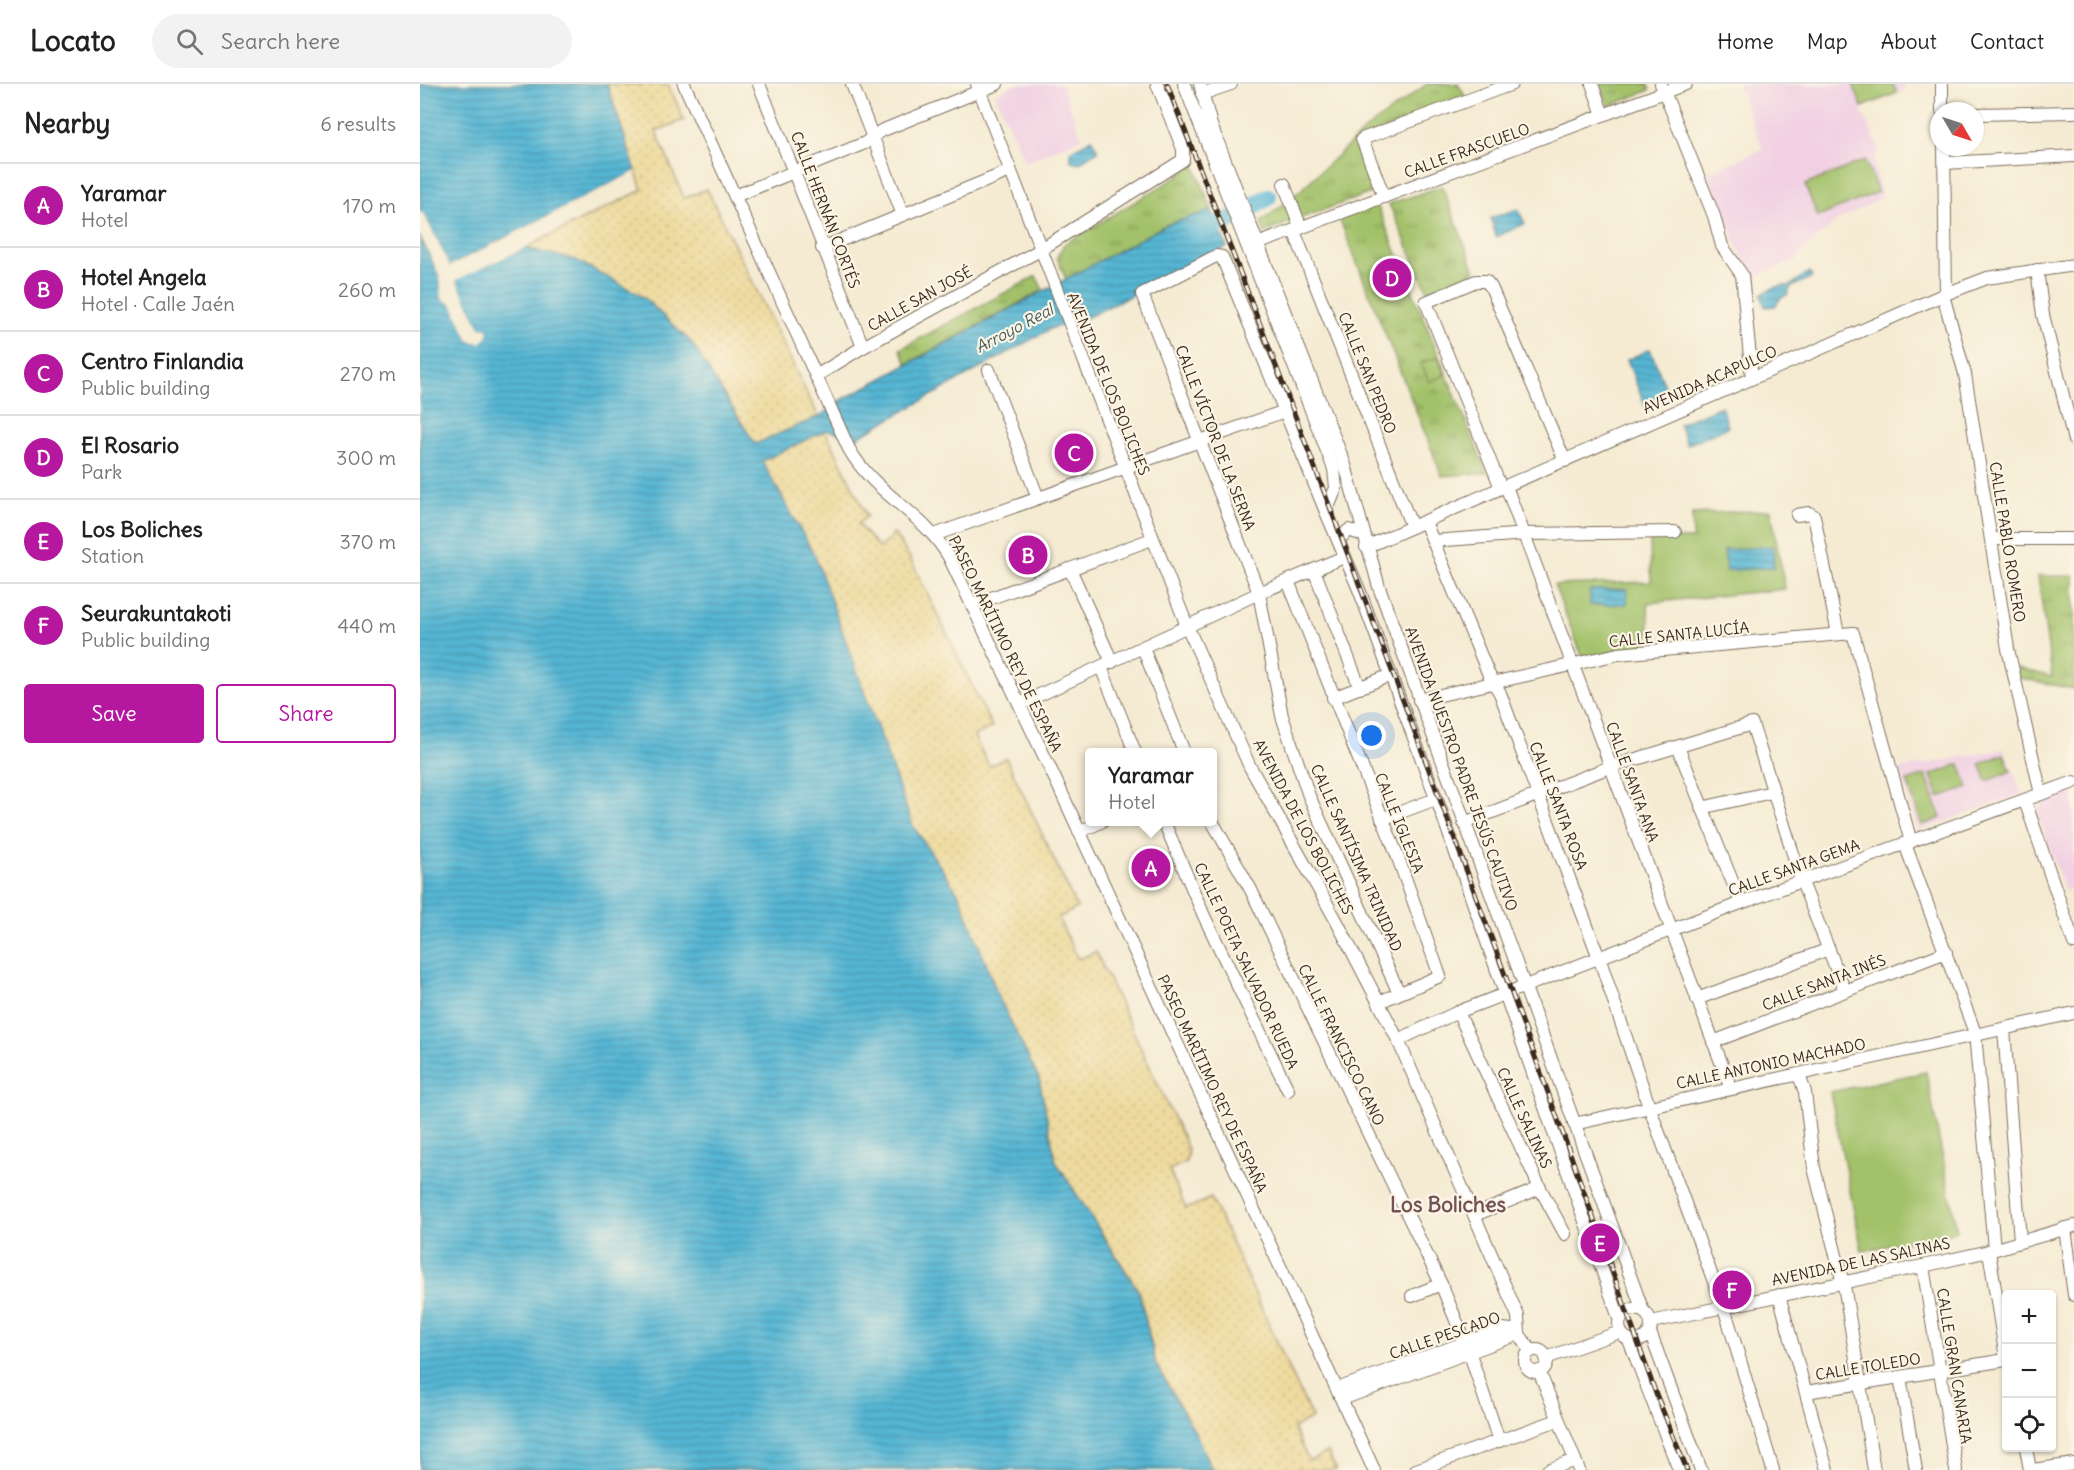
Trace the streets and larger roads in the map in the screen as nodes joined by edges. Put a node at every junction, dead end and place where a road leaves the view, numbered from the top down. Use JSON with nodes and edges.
{"nodes":[{"id":1,"x":684,"y":84,"type":"edge"},
{"id":2,"x":759,"y":84,"type":"edge"},
{"id":3,"x":852,"y":84,"type":"edge"},
{"id":4,"x":997,"y":84,"type":"edge"},
{"id":5,"x":1157,"y":84,"type":"edge"},
{"id":6,"x":1184,"y":84,"type":"edge"},
{"id":7,"x":1231,"y":84,"type":"edge"},
{"id":8,"x":1512,"y":84,"type":"edge"},
{"id":9,"x":1592,"y":84,"type":"edge"},
{"id":10,"x":1686,"y":84,"type":"edge"},
{"id":11,"x":1942,"y":84,"type":"edge"},
{"id":12,"x":978,"y":87,"type":"edge"},
{"id":13,"x":1662,"y":88,"type":"edge"},
{"id":14,"x":1201,"y":89,"type":"edge"},
{"id":15,"x":1942,"y":102,"type":"edge"},
{"id":16,"x":2074,"y":112,"type":"edge"},
{"id":17,"x":1984,"y":114,"type":"edge"},
{"id":18,"x":1603,"y":115,"type":"junction"},
{"id":19,"x":873,"y":138,"type":"junction"},
{"id":20,"x":1944,"y":156,"type":"edge"},
{"id":21,"x":2074,"y":156,"type":"edge"},
{"id":22,"x":1944,"y":163,"type":"junction"},
{"id":23,"x":1010,"y":171,"type":"junction"},
{"id":24,"x":793,"y":172,"type":"junction"},
{"id":25,"x":1227,"y":182,"type":"junction"},
{"id":26,"x":1284,"y":184,"type":"dead end"},
{"id":27,"x":735,"y":196,"type":"junction"},
{"id":28,"x":1384,"y":197,"type":"junction"},
{"id":29,"x":903,"y":215,"type":"junction"},
{"id":30,"x":1298,"y":229,"type":"junction"},
{"id":31,"x":1252,"y":241,"type":"junction"},
{"id":32,"x":822,"y":248,"type":"junction"},
{"id":33,"x":1040,"y":250,"type":"junction"},
{"id":34,"x":2074,"y":265,"type":"edge"},
{"id":35,"x":2037,"y":270,"type":"junction"},
{"id":36,"x":1944,"y":294,"type":"junction"},
{"id":37,"x":863,"y":347,"type":"junction"},
{"id":38,"x":989,"y":370,"type":"dead end"},
{"id":39,"x":816,"y":376,"type":"junction"},
{"id":40,"x":1752,"y":378,"type":"junction"},
{"id":41,"x":1285,"y":411,"type":"junction"},
{"id":42,"x":2074,"y":440,"type":"edge"},
{"id":43,"x":1201,"y":442,"type":"junction"},
{"id":44,"x":1565,"y":461,"type":"junction"},
{"id":45,"x":1125,"y":467,"type":"junction"},
{"id":46,"x":1503,"y":487,"type":"junction"},
{"id":47,"x":1038,"y":498,"type":"junction"},
{"id":48,"x":1326,"y":512,"type":"junction"},
{"id":49,"x":1797,"y":515,"type":"dead end"},
{"id":50,"x":1425,"y":522,"type":"junction"},
{"id":51,"x":1412,"y":527,"type":"junction"},
{"id":52,"x":1675,"y":532,"type":"dead end"},
{"id":53,"x":1526,"y":534,"type":"junction"},
{"id":54,"x":934,"y":535,"type":"junction"},
{"id":55,"x":1362,"y":535,"type":"junction"},
{"id":56,"x":1152,"y":539,"type":"junction"},
{"id":57,"x":1991,"y":539,"type":"junction"},
{"id":58,"x":2074,"y":539,"type":"edge"},
{"id":59,"x":1338,"y":540,"type":"junction"},
{"id":60,"x":1433,"y":541,"type":"junction"},
{"id":61,"x":1366,"y":548,"type":"junction"},
{"id":62,"x":1344,"y":557,"type":"junction"},
{"id":63,"x":1373,"y":564,"type":"junction"},
{"id":64,"x":1070,"y":569,"type":"junction"},
{"id":65,"x":1314,"y":570,"type":"junction"},
{"id":66,"x":1353,"y":578,"type":"junction"},
{"id":67,"x":1288,"y":581,"type":"junction"},
{"id":68,"x":1259,"y":593,"type":"junction"},
{"id":69,"x":972,"y":605,"type":"junction"},
{"id":70,"x":1187,"y":626,"type":"junction"},
{"id":71,"x":1838,"y":634,"type":"junction"},
{"id":72,"x":1143,"y":648,"type":"junction"},
{"id":73,"x":1107,"y":665,"type":"junction"},
{"id":74,"x":1575,"y":665,"type":"junction"},
{"id":75,"x":1391,"y":675,"type":"junction"},
{"id":76,"x":1494,"y":682,"type":"junction"},
{"id":77,"x":1363,"y":686,"type":"junction"},
{"id":78,"x":1333,"y":698,"type":"junction"},
{"id":79,"x":1419,"y":700,"type":"junction"},
{"id":80,"x":1020,"y":704,"type":"junction"},
{"id":81,"x":1678,"y":747,"type":"junction"},
{"id":82,"x":1133,"y":748,"type":"edge"},
{"id":83,"x":1182,"y":748,"type":"edge"},
{"id":84,"x":1610,"y":766,"type":"junction"},
{"id":85,"x":2074,"y":782,"type":"edge"},
{"id":86,"x":1772,"y":792,"type":"junction"},
{"id":87,"x":2041,"y":794,"type":"junction"},
{"id":88,"x":1538,"y":795,"type":"junction"},
{"id":89,"x":1437,"y":799,"type":"junction"},
{"id":90,"x":2025,"y":801,"type":"junction"},
{"id":91,"x":1701,"y":808,"type":"junction"},
{"id":92,"x":1382,"y":819,"type":"junction"},
{"id":93,"x":1464,"y":823,"type":"junction"},
{"id":94,"x":1092,"y":826,"type":"edge"},
{"id":95,"x":1166,"y":826,"type":"edge"},
{"id":96,"x":1215,"y":826,"type":"edge"},
{"id":97,"x":1079,"y":832,"type":"junction"},
{"id":98,"x":1908,"y":843,"type":"junction"},
{"id":99,"x":1802,"y":882,"type":"junction"},
{"id":100,"x":1741,"y":903,"type":"junction"},
{"id":101,"x":1672,"y":931,"type":"junction"},
{"id":102,"x":2074,"y":944,"type":"edge"},
{"id":103,"x":1829,"y":949,"type":"junction"},
{"id":104,"x":1946,"y":952,"type":"junction"},
{"id":105,"x":1599,"y":958,"type":"junction"},
{"id":106,"x":1526,"y":986,"type":"junction"},
{"id":107,"x":1845,"y":991,"type":"junction"},
{"id":108,"x":1399,"y":993,"type":"junction"},
{"id":109,"x":1507,"y":993,"type":"junction"},
{"id":110,"x":1697,"y":999,"type":"junction"},
{"id":111,"x":1379,"y":1002,"type":"junction"},
{"id":112,"x":1458,"y":1012,"type":"junction"},
{"id":113,"x":2074,"y":1012,"type":"edge"},
{"id":114,"x":2004,"y":1029,"type":"junction"},
{"id":115,"x":1975,"y":1033,"type":"junction"},
{"id":116,"x":1398,"y":1040,"type":"junction"},
{"id":117,"x":1713,"y":1042,"type":"junction"},
{"id":118,"x":1799,"y":1075,"type":"junction"},
{"id":119,"x":1731,"y":1089,"type":"junction"},
{"id":120,"x":1288,"y":1090,"type":"dead end"},
{"id":121,"x":1649,"y":1106,"type":"junction"},
{"id":122,"x":1574,"y":1124,"type":"junction"},
{"id":123,"x":1540,"y":1188,"type":"junction"},
{"id":124,"x":1475,"y":1215,"type":"junction"},
{"id":125,"x":2070,"y":1227,"type":"edge"},
{"id":126,"x":1565,"y":1234,"type":"dead end"},
{"id":127,"x":2020,"y":1241,"type":"junction"},
{"id":128,"x":1992,"y":1250,"type":"junction"},
{"id":129,"x":1923,"y":1266,"type":"junction"},
{"id":130,"x":1841,"y":1281,"type":"junction"},
{"id":131,"x":1441,"y":1284,"type":"junction"},
{"id":132,"x":1779,"y":1294,"type":"junction"},
{"id":133,"x":2074,"y":1295,"type":"edge"},
{"id":134,"x":1412,"y":1296,"type":"dead end"},
{"id":135,"x":1722,"y":1306,"type":"junction"},
{"id":136,"x":1643,"y":1311,"type":"junction"},
{"id":137,"x":1651,"y":1327,"type":"junction"},
{"id":138,"x":1623,"y":1331,"type":"junction"},
{"id":139,"x":1519,"y":1334,"type":"junction"},
{"id":140,"x":2005,"y":1344,"type":"edge"},
{"id":141,"x":1468,"y":1349,"type":"junction"},
{"id":142,"x":1531,"y":1351,"type":"junction"},
{"id":143,"x":1546,"y":1358,"type":"junction"},
{"id":144,"x":2002,"y":1360,"type":"edge"},
{"id":145,"x":1539,"y":1371,"type":"junction"},
{"id":146,"x":1940,"y":1371,"type":"junction"},
{"id":147,"x":1900,"y":1377,"type":"junction"},
{"id":148,"x":1860,"y":1384,"type":"junction"},
{"id":149,"x":1806,"y":1392,"type":"junction"},
{"id":150,"x":1339,"y":1394,"type":"junction"},
{"id":151,"x":1558,"y":1420,"type":"junction"},
{"id":152,"x":1499,"y":1441,"type":"junction"},
{"id":153,"x":2027,"y":1452,"type":"edge"},
{"id":154,"x":2074,"y":1464,"type":"edge"},
{"id":155,"x":1577,"y":1465,"type":"edge"},
{"id":156,"x":1374,"y":1470,"type":"edge"},
{"id":157,"x":1416,"y":1470,"type":"edge"},
{"id":158,"x":1548,"y":1470,"type":"edge"},
{"id":159,"x":1679,"y":1470,"type":"edge"},
{"id":160,"x":1701,"y":1470,"type":"edge"},
{"id":161,"x":1773,"y":1470,"type":"edge"},
{"id":162,"x":1827,"y":1470,"type":"edge"},
{"id":163,"x":1874,"y":1470,"type":"edge"},
{"id":164,"x":1916,"y":1470,"type":"edge"},
{"id":165,"x":1956,"y":1470,"type":"edge"},
{"id":166,"x":2032,"y":1470,"type":"edge"}],
"edges":[{"from":1,"to":27,"type":"street","name":"PASEO MARÍTIMO REY DE ESPAÑA"},
{"from":2,"to":24,"type":"street","name":"CALLE HERNÁN CORTÉS"},
{"from":3,"to":19,"type":"street"},
{"from":4,"to":12,"type":"street"},
{"from":5,"to":33,"type":"street","name":"CALLE SAN JOSÉ"},
{"from":6,"to":25,"type":"street"},
{"from":7,"to":14,"type":"street"},
{"from":8,"to":28,"type":"street"},
{"from":9,"to":18,"type":"street"},
{"from":10,"to":13,"type":"street","name":"CALLE FRASCUELO"},
{"from":11,"to":15,"type":"street"},
{"from":12,"to":19,"type":"street"},
{"from":12,"to":23,"type":"street","name":"AVENIDA DE LOS BOLICHES"},
{"from":13,"to":18,"type":"street","name":"CALLE FRASCUELO"},
{"from":13,"to":40,"type":"street"},
{"from":14,"to":25,"type":"street"},
{"from":16,"to":17,"type":"street"},
{"from":18,"to":28,"type":"street","name":"CALLE FRASCUELO"},
{"from":19,"to":24,"type":"street"},
{"from":19,"to":29,"type":"street"},
{"from":20,"to":22,"type":"street","name":"CALLE PABLO ROMERO"},
{"from":21,"to":22,"type":"street"},
{"from":22,"to":36,"type":"street","name":"CALLE PABLO ROMERO"},
{"from":23,"to":29,"type":"street"},
{"from":23,"to":33,"type":"street","name":"AVENIDA DE LOS BOLICHES"},
{"from":24,"to":27,"type":"street"},
{"from":24,"to":32,"type":"street","name":"CALLE HERNÁN CORTÉS"},
{"from":25,"to":31,"type":"street"},
{"from":26,"to":30,"type":"street","name":"CALLE SAN PEDRO"},
{"from":27,"to":39,"type":"street","name":"PASEO MARÍTIMO REY DE ESPAÑA"},
{"from":28,"to":30,"type":"street","name":"CALLE FRASCUELO"},
{"from":29,"to":32,"type":"street"},
{"from":30,"to":31,"type":"street","name":"CALLE FRASCUELO"},
{"from":30,"to":51,"type":"street","name":"CALLE SAN PEDRO"},
{"from":31,"to":48,"type":"street"},
{"from":31,"to":55,"type":"street","name":"AVENIDA NUESTRO PADRE JESÚS CAUTIVO"},
{"from":32,"to":37,"type":"street","name":"CALLE HERNÁN CORTÉS"},
{"from":33,"to":37,"type":"street","name":"CALLE SAN JOSÉ"},
{"from":33,"to":45,"type":"street","name":"AVENIDA DE LOS BOLICHES"},
{"from":34,"to":35,"type":"street","name":"AVENIDA ACAPULCO"},
{"from":35,"to":36,"type":"street","name":"AVENIDA ACAPULCO"},
{"from":35,"to":42,"type":"street"},
{"from":36,"to":40,"type":"street","name":"AVENIDA ACAPULCO"},
{"from":36,"to":57,"type":"street","name":"CALLE PABLO ROMERO"},
{"from":37,"to":39,"type":"street","name":"CALLE SAN JOSÉ"},
{"from":38,"to":47,"type":"street"},
{"from":39,"to":54,"type":"street","name":"PASEO MARÍTIMO REY DE ESPAÑA"},
{"from":40,"to":44,"type":"street","name":"AVENIDA ACAPULCO"},
{"from":41,"to":43,"type":"street"},
{"from":41,"to":43,"type":"street","name":"CALLE VÍCTOR DE LA SERNA"},
{"from":41,"to":48,"type":"street"},
{"from":43,"to":45,"type":"street"},
{"from":43,"to":68,"type":"street","name":"CALLE VÍCTOR DE LA SERNA"},
{"from":44,"to":46,"type":"street","name":"AVENIDA ACAPULCO"},
{"from":44,"to":46,"type":"street","name":"CALLE SANTA ANA"},
{"from":45,"to":47,"type":"street"},
{"from":45,"to":56,"type":"street","name":"AVENIDA DE LOS BOLICHES"},
{"from":46,"to":50,"type":"street","name":"AVENIDA ACAPULCO"},
{"from":46,"to":53,"type":"street","name":"CALLE SANTA ANA"},
{"from":47,"to":54,"type":"street"},
{"from":48,"to":59,"type":"street"},
{"from":49,"to":71,"type":"street"},
{"from":50,"to":51,"type":"street","name":"AVENIDA ACAPULCO"},
{"from":50,"to":60,"type":"street","name":"CALLE SANTA ROSA"},
{"from":51,"to":61,"type":"street","name":"AVENIDA ACAPULCO"},
{"from":52,"to":53,"type":"street"},
{"from":53,"to":60,"type":"street"},
{"from":53,"to":74,"type":"street","name":"CALLE SANTA ANA"},
{"from":54,"to":69,"type":"street","name":"PASEO MARÍTIMO REY DE ESPAÑA"},
{"from":55,"to":59,"type":"street"},
{"from":55,"to":61,"type":"street","name":"AVENIDA NUESTRO PADRE JESÚS CAUTIVO"},
{"from":56,"to":64,"type":"street"},
{"from":56,"to":70,"type":"street","name":"AVENIDA DE LOS BOLICHES"},
{"from":57,"to":58,"type":"street"},
{"from":57,"to":87,"type":"street","name":"CALLE PABLO ROMERO"},
{"from":59,"to":62,"type":"street"},
{"from":60,"to":76,"type":"street","name":"CALLE SANTA ROSA"},
{"from":61,"to":63,"type":"street","name":"AVENIDA NUESTRO PADRE JESÚS CAUTIVO"},
{"from":62,"to":65,"type":"street"},
{"from":62,"to":66,"type":"street"},
{"from":63,"to":66,"type":"street"},
{"from":63,"to":79,"type":"street","name":"AVENIDA NUESTRO PADRE JESÚS CAUTIVO"},
{"from":64,"to":69,"type":"street"},
{"from":64,"to":73,"type":"street"},
{"from":65,"to":67,"type":"street"},
{"from":65,"to":77,"type":"street"},
{"from":66,"to":75,"type":"street"},
{"from":67,"to":68,"type":"street"},
{"from":67,"to":78,"type":"street","name":"CALLE IGLESIA"},
{"from":68,"to":70,"type":"street"},
{"from":68,"to":108,"type":"street","name":"CALLE SANTÍSIMA TRINIDAD"},
{"from":69,"to":80,"type":"street","name":"PASEO MARÍTIMO REY DE ESPAÑA"},
{"from":70,"to":72,"type":"street"},
{"from":70,"to":111,"type":"street","name":"AVENIDA DE LOS BOLICHES"},
{"from":71,"to":74,"type":"street","name":"CALLE SANTA LUCÍA"},
{"from":71,"to":98,"type":"street"},
{"from":72,"to":73,"type":"street"},
{"from":72,"to":83,"type":"street"},
{"from":73,"to":80,"type":"street"},
{"from":73,"to":82,"type":"street"},
{"from":74,"to":76,"type":"street","name":"CALLE SANTA LUCÍA"},
{"from":74,"to":84,"type":"street","name":"CALLE SANTA ANA"},
{"from":75,"to":77,"type":"street"},
{"from":75,"to":89,"type":"street"},
{"from":76,"to":79,"type":"street","name":"CALLE SANTA LUCÍA"},
{"from":76,"to":88,"type":"street","name":"CALLE SANTA ROSA"},
{"from":77,"to":78,"type":"street"},
{"from":78,"to":92,"type":"street","name":"CALLE IGLESIA"},
{"from":79,"to":93,"type":"street","name":"AVENIDA NUESTRO PADRE JESÚS CAUTIVO"},
{"from":80,"to":97,"type":"street","name":"PASEO MARÍTIMO REY DE ESPAÑA"},
{"from":81,"to":84,"type":"street"},
{"from":81,"to":86,"type":"street"},
{"from":81,"to":91,"type":"street"},
{"from":84,"to":88,"type":"street"},
{"from":84,"to":101,"type":"street","name":"CALLE SANTA ANA"},
{"from":85,"to":87,"type":"street","name":"CALLE SANTA GEMA"},
{"from":86,"to":91,"type":"street"},
{"from":86,"to":99,"type":"street"},
{"from":87,"to":90,"type":"street","name":"CALLE SANTA GEMA"},
{"from":88,"to":93,"type":"street"},
{"from":88,"to":105,"type":"street","name":"CALLE SANTA ROSA"},
{"from":89,"to":92,"type":"street"},
{"from":89,"to":109,"type":"street"},
{"from":90,"to":98,"type":"street","name":"CALLE SANTA GEMA"},
{"from":90,"to":102,"type":"street"},
{"from":91,"to":100,"type":"street"},
{"from":92,"to":108,"type":"street","name":"CALLE IGLESIA"},
{"from":93,"to":106,"type":"street","name":"AVENIDA NUESTRO PADRE JESÚS CAUTIVO"},
{"from":94,"to":97,"type":"street"},
{"from":95,"to":120,"type":"street","name":"CALLE POETA SALVADOR RUEDA"},
{"from":96,"to":131,"type":"street","name":"CALLE FRANCISCO CANO"},
{"from":97,"to":150,"type":"street","name":"PASEO MARÍTIMO REY DE ESPAÑA"},
{"from":98,"to":99,"type":"street","name":"CALLE SANTA GEMA"},
{"from":98,"to":104,"type":"street"},
{"from":99,"to":100,"type":"street","name":"CALLE SANTA GEMA"},
{"from":99,"to":103,"type":"street"},
{"from":100,"to":101,"type":"street","name":"CALLE SANTA GEMA"},
{"from":101,"to":105,"type":"street","name":"CALLE SANTA GEMA"},
{"from":101,"to":110,"type":"street","name":"CALLE SANTA ANA"},
{"from":103,"to":107,"type":"street"},
{"from":103,"to":110,"type":"street"},
{"from":104,"to":107,"type":"street","name":"CALLE SANTA INÉS"},
{"from":104,"to":115,"type":"street"},
{"from":105,"to":106,"type":"street","name":"CALLE SANTA GEMA"},
{"from":105,"to":121,"type":"street","name":"CALLE SANTA ROSA"},
{"from":106,"to":109,"type":"street","name":"CALLE SANTA GEMA"},
{"from":106,"to":122,"type":"street","name":"AVENIDA NUESTRO PADRE JESÚS CAUTIVO"},
{"from":107,"to":117,"type":"street","name":"CALLE SANTA INÉS"},
{"from":108,"to":111,"type":"street"},
{"from":109,"to":112,"type":"street","name":"CALLE SANTA GEMA"},
{"from":109,"to":138,"type":"street"},
{"from":110,"to":117,"type":"street","name":"CALLE SANTA ANA"},
{"from":111,"to":116,"type":"street","name":"AVENIDA DE LOS BOLICHES"},
{"from":112,"to":116,"type":"street","name":"CALLE SANTA GEMA"},
{"from":112,"to":123,"type":"street","name":"CALLE SALINAS"},
{"from":113,"to":114,"type":"street","name":"CALLE ANTONIO MACHADO"},
{"from":114,"to":115,"type":"street","name":"CALLE ANTONIO MACHADO"},
{"from":114,"to":127,"type":"street"},
{"from":115,"to":118,"type":"street","name":"CALLE ANTONIO MACHADO"},
{"from":115,"to":128,"type":"street"},
{"from":116,"to":124,"type":"street","name":"AVENIDA DE LOS BOLICHES"},
{"from":117,"to":119,"type":"street","name":"CALLE SANTA ANA"},
{"from":118,"to":119,"type":"street","name":"CALLE ANTONIO MACHADO"},
{"from":118,"to":130,"type":"street"},
{"from":119,"to":121,"type":"street","name":"CALLE ANTONIO MACHADO"},
{"from":121,"to":122,"type":"street","name":"CALLE ANTONIO MACHADO"},
{"from":121,"to":135,"type":"street","name":"CALLE SANTA ROSA"},
{"from":122,"to":136,"type":"street","name":"AVENIDA NUESTRO PADRE JESÚS CAUTIVO"},
{"from":123,"to":124,"type":"street"},
{"from":123,"to":126,"type":"street","name":"CALLE SALINAS"},
{"from":124,"to":139,"type":"street","name":"AVENIDA DE LOS BOLICHES"},
{"from":125,"to":127,"type":"street","name":"AVENIDA DE LAS SALINAS"},
{"from":125,"to":133,"type":"street"},
{"from":127,"to":128,"type":"street","name":"AVENIDA DE LAS SALINAS"},
{"from":128,"to":129,"type":"street","name":"AVENIDA DE LAS SALINAS"},
{"from":128,"to":140,"type":"street"},
{"from":129,"to":130,"type":"street","name":"AVENIDA DE LAS SALINAS"},
{"from":129,"to":146,"type":"street","name":"CALLE GRAN CANARIA"},
{"from":130,"to":132,"type":"street","name":"AVENIDA DE LAS SALINAS"},
{"from":130,"to":148,"type":"street"},
{"from":131,"to":134,"type":"street"},
{"from":131,"to":141,"type":"street","name":"CALLE FRANCISCO CANO"},
{"from":132,"to":135,"type":"street","name":"AVENIDA DE LAS SALINAS"},
{"from":132,"to":149,"type":"street"},
{"from":135,"to":137,"type":"street","name":"AVENIDA DE LAS SALINAS"},
{"from":135,"to":161,"type":"street","name":"CALLE SANTA ROSA"},
{"from":136,"to":137,"type":"street","name":"AVENIDA NUESTRO PADRE JESÚS CAUTIVO"},
{"from":136,"to":138,"type":"street"},
{"from":137,"to":138,"type":"street","name":"AVENIDA DE LAS SALINAS"},
{"from":137,"to":160,"type":"street"},
{"from":138,"to":143,"type":"street"},
{"from":138,"to":159,"type":"street"},
{"from":139,"to":141,"type":"street","name":"CALLE PESCADO"},
{"from":139,"to":142,"type":"street","name":"AVENIDA DE LOS BOLICHES"},
{"from":141,"to":150,"type":"street","name":"CALLE PESCADO"},
{"from":141,"to":152,"type":"street","name":"CALLE FRANCISCO CANO"},
{"from":142,"to":143,"type":"street"},
{"from":142,"to":145,"type":"street"},
{"from":143,"to":145,"type":"street"},
{"from":144,"to":146,"type":"street","name":"CALLE TOLEDO"},
{"from":145,"to":151,"type":"street"},
{"from":146,"to":147,"type":"street","name":"CALLE TOLEDO"},
{"from":146,"to":165,"type":"street","name":"CALLE GRAN CANARIA"},
{"from":147,"to":148,"type":"street","name":"CALLE TOLEDO"},
{"from":147,"to":164,"type":"street"},
{"from":148,"to":149,"type":"street","name":"CALLE TOLEDO"},
{"from":148,"to":163,"type":"street"},
{"from":149,"to":162,"type":"street"},
{"from":150,"to":156,"type":"street","name":"PASEO MARÍTIMO REY DE ESPAÑA"},
{"from":151,"to":152,"type":"street"},
{"from":151,"to":155,"type":"street"},
{"from":152,"to":157,"type":"street"},
{"from":153,"to":166,"type":"street"},
{"from":154,"to":166,"type":"street"},
{"from":155,"to":158,"type":"street"}]}
